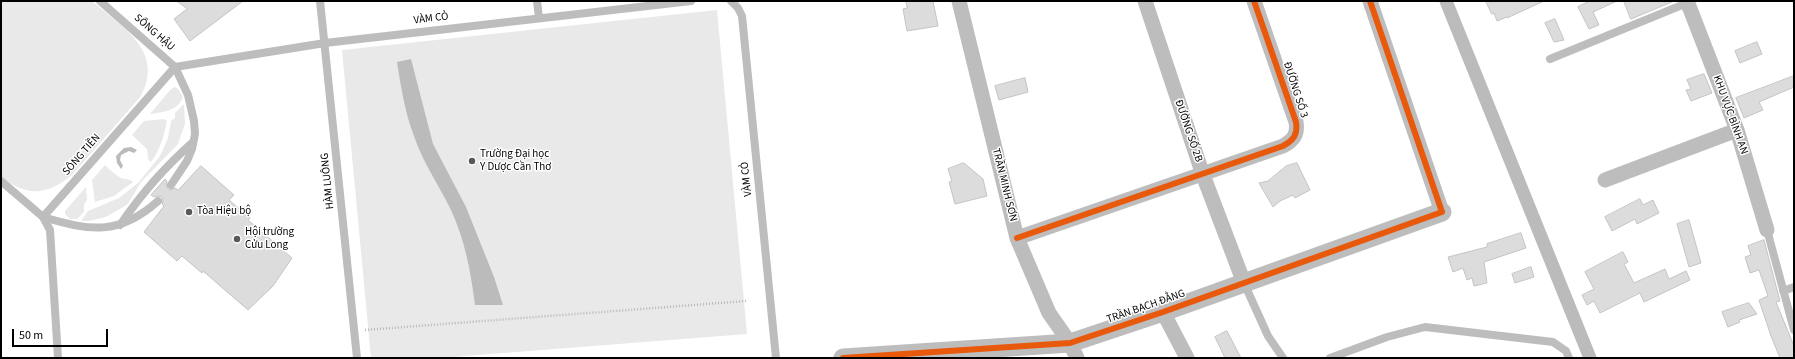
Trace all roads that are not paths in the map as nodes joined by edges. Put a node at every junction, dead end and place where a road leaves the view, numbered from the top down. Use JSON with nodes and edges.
{"nodes":[{"id":1,"x":100,"y":1,"type":"edge"},
{"id":2,"x":320,"y":1,"type":"edge"},
{"id":3,"x":537,"y":1,"type":"edge"},
{"id":4,"x":691,"y":1,"type":"edge"},
{"id":5,"x":731,"y":1,"type":"edge"},
{"id":6,"x":959,"y":1,"type":"edge"},
{"id":7,"x":1145,"y":1,"type":"edge"},
{"id":8,"x":1254,"y":1,"type":"edge"},
{"id":9,"x":1370,"y":1,"type":"edge"},
{"id":10,"x":1687,"y":2,"type":"edge"},
{"id":11,"x":539,"y":18,"type":"junction"},
{"id":12,"x":325,"y":43,"type":"junction"},
{"id":13,"x":1550,"y":59,"type":"dead end"},
{"id":14,"x":175,"y":66,"type":"junction"},
{"id":15,"x":1737,"y":130,"type":"junction"},
{"id":16,"x":193,"y":142,"type":"junction"},
{"id":17,"x":1203,"y":175,"type":"junction"},
{"id":18,"x":1605,"y":180,"type":"dead end"},
{"id":19,"x":1,"y":181,"type":"edge"},
{"id":20,"x":171,"y":185,"type":"dead end"},
{"id":21,"x":158,"y":201,"type":"dead end"},
{"id":22,"x":1442,"y":212,"type":"joint"},
{"id":23,"x":43,"y":217,"type":"junction"},
{"id":24,"x":120,"y":225,"type":"junction"},
{"id":25,"x":1767,"y":230,"type":"joint"},
{"id":26,"x":1017,"y":238,"type":"junction"},
{"id":27,"x":1244,"y":283,"type":"junction"},
{"id":28,"x":1794,"y":287,"type":"edge"},
{"id":29,"x":1784,"y":291,"type":"junction"},
{"id":30,"x":1164,"y":312,"type":"junction"},
{"id":31,"x":1794,"y":330,"type":"edge"},
{"id":32,"x":1073,"y":351,"type":"edge"},
{"id":33,"x":883,"y":357,"type":"edge"},
{"id":34,"x":58,"y":358,"type":"edge"},
{"id":35,"x":357,"y":358,"type":"edge"},
{"id":36,"x":776,"y":358,"type":"edge"},
{"id":37,"x":843,"y":358,"type":"edge"},
{"id":38,"x":1187,"y":358,"type":"edge"},
{"id":39,"x":1283,"y":358,"type":"edge"},
{"id":40,"x":1330,"y":358,"type":"edge"},
{"id":41,"x":1569,"y":358,"type":"edge"}],
"edges":[{"from":1,"to":14,"type":"lane","name":"SÔNG HẬU"},
{"from":2,"to":12,"type":"lane","name":"HÀM LUÔNG"},
{"from":3,"to":11,"type":"lane"},
{"from":4,"to":11,"type":"lane","name":"VÀM CỎ"},
{"from":5,"to":36,"type":"lane","name":"VÀM CỎ"},
{"from":6,"to":26,"type":"street","name":"TRẦN MINH SƠN"},
{"from":7,"to":17,"type":"street","name":"ĐƯỜNG SỐ 2B"},
{"from":8,"to":17,"type":"street","name":"ĐƯỜNG SỐ 3"},
{"from":9,"to":22,"type":"street"},
{"from":10,"to":13,"type":"lane"},
{"from":10,"to":15,"type":"street","name":"KHU VỰC BÌNH AN"},
{"from":11,"to":12,"type":"lane","name":"VÀM CỎ"},
{"from":12,"to":14,"type":"lane","name":"VÀM CỎ"},
{"from":12,"to":35,"type":"lane","name":"HÀM LUÔNG"},
{"from":14,"to":16,"type":"lane"},
{"from":14,"to":23,"type":"lane","name":"SÔNG TIỀN"},
{"from":15,"to":18,"type":"street"},
{"from":15,"to":25,"type":"street","name":"KHU VỰC BÌNH AN"},
{"from":16,"to":20,"type":"lane"},
{"from":16,"to":24,"type":"lane"},
{"from":17,"to":26,"type":"street"},
{"from":17,"to":27,"type":"street","name":"ĐƯỜNG SỐ 2B"},
{"from":19,"to":23,"type":"lane"},
{"from":21,"to":24,"type":"lane"},
{"from":22,"to":27,"type":"street","name":"TRẦN BẠCH ĐẰNG"},
{"from":23,"to":24,"type":"lane"},
{"from":23,"to":34,"type":"lane"},
{"from":25,"to":29,"type":"lane"},
{"from":26,"to":32,"type":"street","name":"TRẦN MINH SƠN"},
{"from":27,"to":30,"type":"street","name":"TRẦN BẠCH ĐẰNG"},
{"from":27,"to":39,"type":"lane"},
{"from":28,"to":29,"type":"lane"},
{"from":29,"to":31,"type":"lane"},
{"from":30,"to":32,"type":"street","name":"TRẦN BẠCH ĐẰNG"},
{"from":30,"to":38,"type":"street"},
{"from":32,"to":33,"type":"street","name":"TRẦN BẠCH ĐẰNG"},
{"from":33,"to":37,"type":"street","name":"TRẦN BẠCH ĐẰNG"},
{"from":40,"to":41,"type":"lane"}]}
